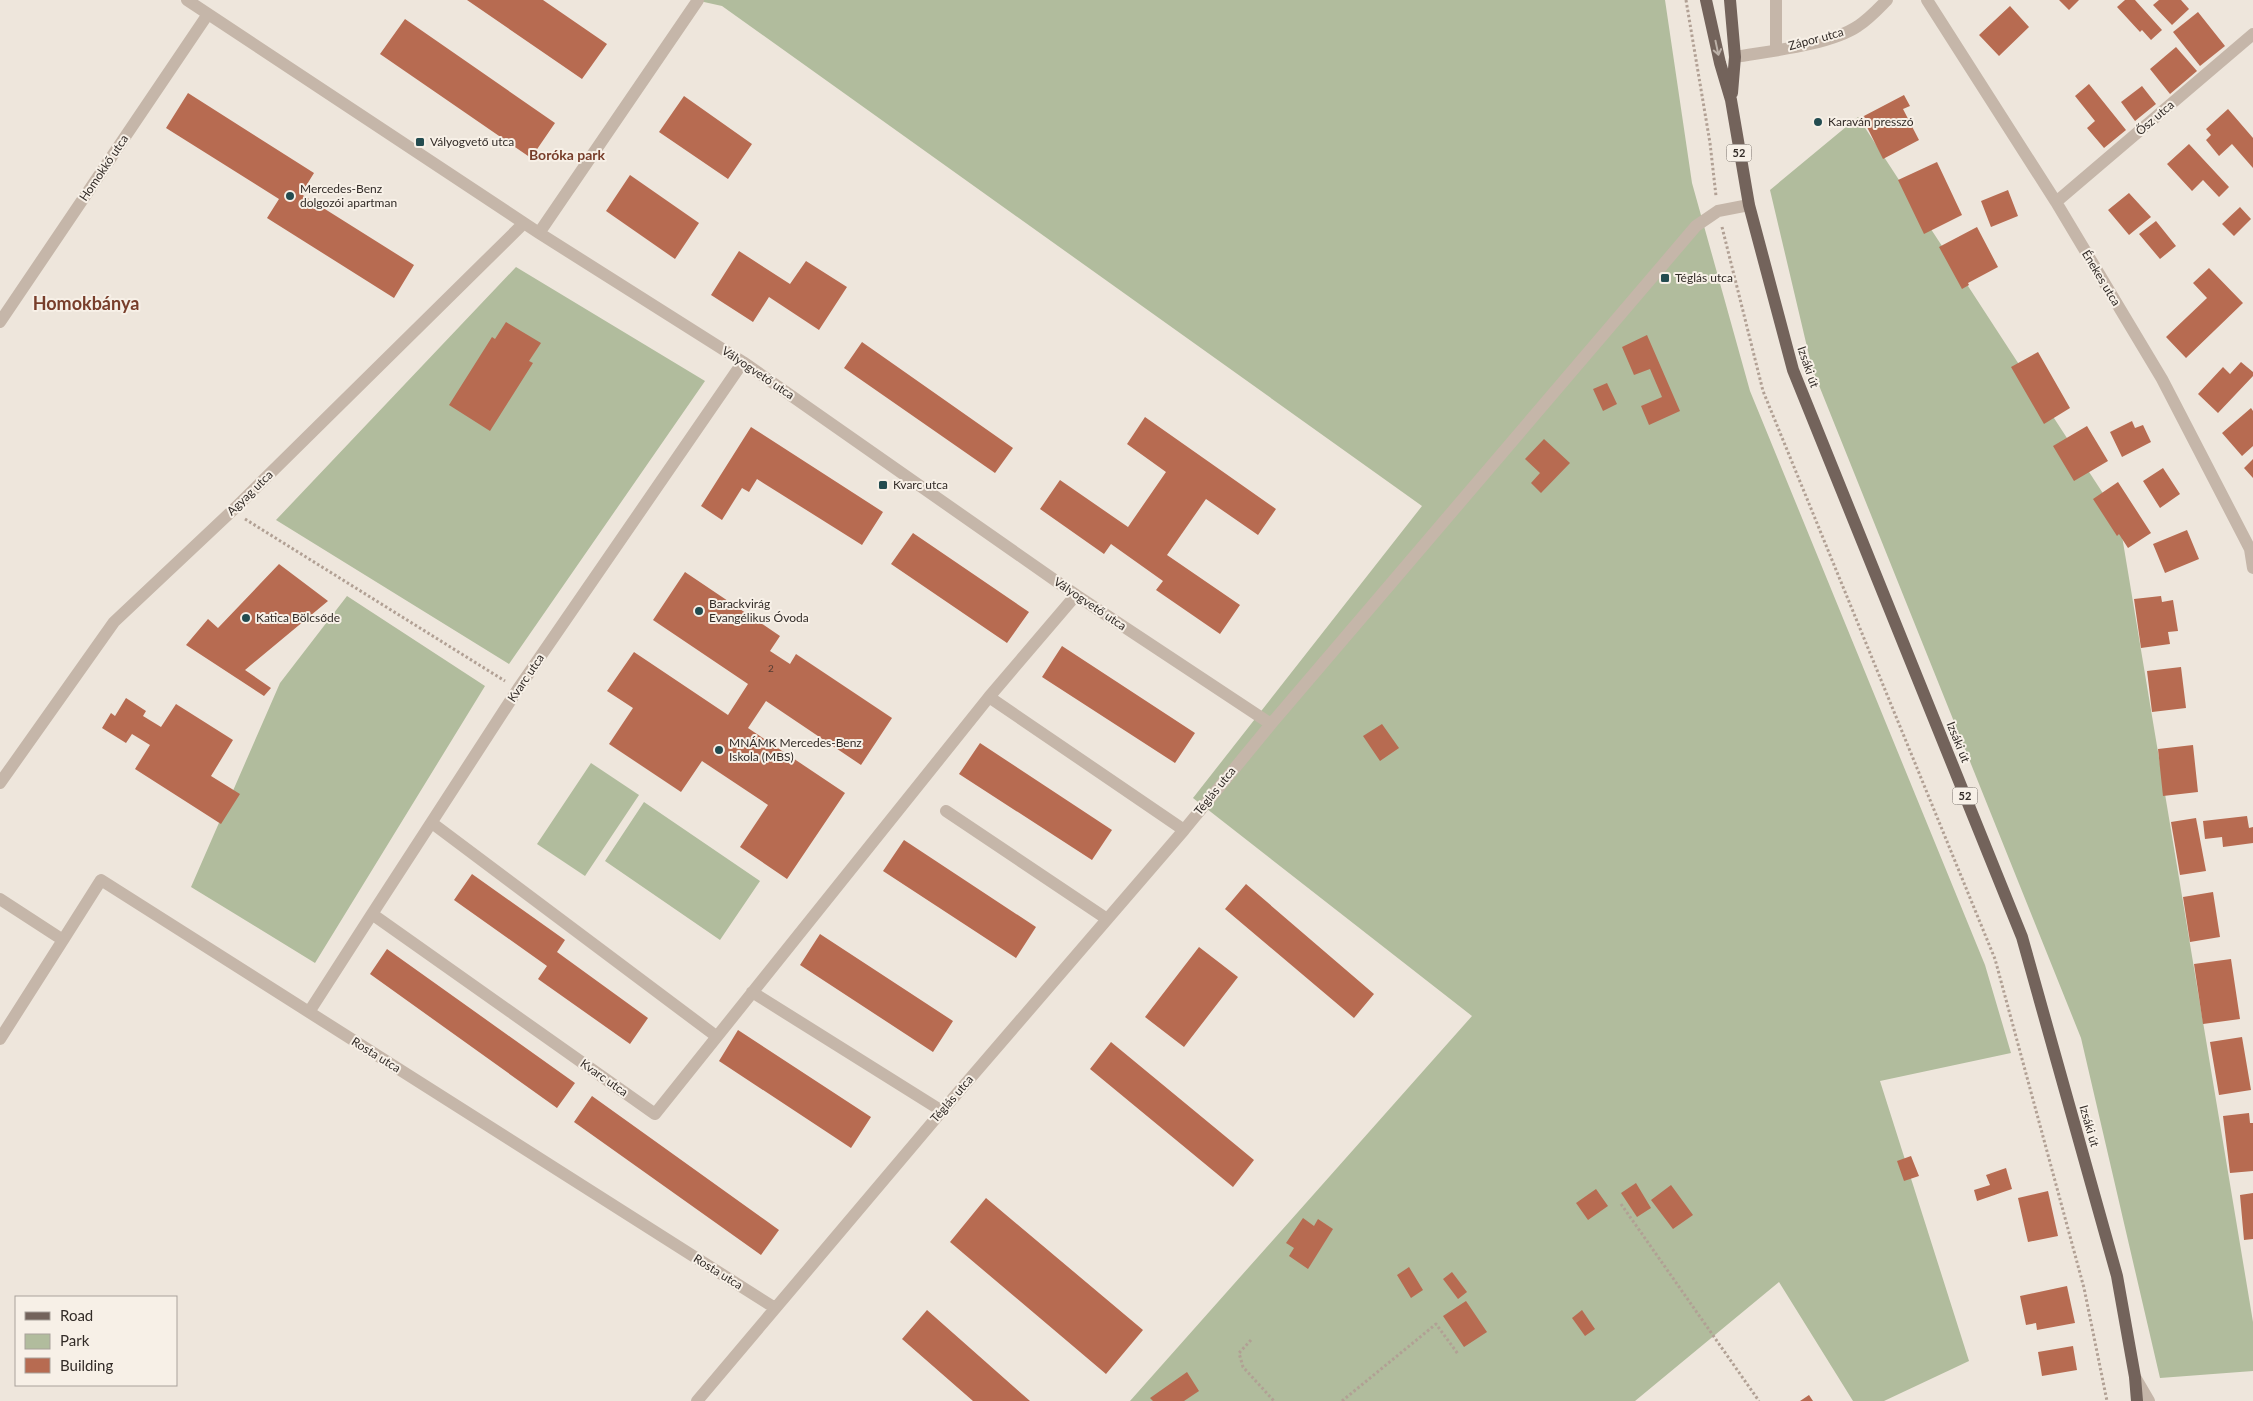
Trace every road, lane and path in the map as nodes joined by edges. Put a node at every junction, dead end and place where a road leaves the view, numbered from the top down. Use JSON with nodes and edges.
{"nodes":[{"id":1,"x":187,"y":0,"type":"edge"},
{"id":2,"x":698,"y":0,"type":"edge"},
{"id":3,"x":1686,"y":0,"type":"edge"},
{"id":4,"x":1706,"y":0,"type":"edge"},
{"id":5,"x":1730,"y":0,"type":"edge"},
{"id":6,"x":1776,"y":0,"type":"edge"},
{"id":7,"x":1887,"y":0,"type":"edge"},
{"id":8,"x":1927,"y":0,"type":"edge"},
{"id":9,"x":208,"y":14,"type":"junction"},
{"id":10,"x":2253,"y":34,"type":"edge"},
{"id":11,"x":1776,"y":50,"type":"junction"},
{"id":12,"x":1735,"y":57,"type":"junction"},
{"id":13,"x":1731,"y":100,"type":"junction"},
{"id":14,"x":2056,"y":202,"type":"junction"},
{"id":15,"x":1749,"y":205,"type":"junction"},
{"id":16,"x":1718,"y":211,"type":"junction"},
{"id":17,"x":524,"y":223,"type":"junction"},
{"id":18,"x":539,"y":233,"type":"junction"},
{"id":19,"x":0,"y":322,"type":"edge"},
{"id":20,"x":743,"y":362,"type":"junction"},
{"id":21,"x":232,"y":512,"type":"junction"},
{"id":22,"x":2252,"y":547,"type":"edge"},
{"id":23,"x":2253,"y":568,"type":"edge"},
{"id":24,"x":1076,"y":595,"type":"junction"},
{"id":25,"x":518,"y":689,"type":"junction"},
{"id":26,"x":988,"y":697,"type":"junction"},
{"id":27,"x":1270,"y":724,"type":"junction"},
{"id":28,"x":0,"y":783,"type":"edge"},
{"id":29,"x":946,"y":811,"type":"dead end"},
{"id":30,"x":432,"y":823,"type":"junction"},
{"id":31,"x":1184,"y":830,"type":"junction"},
{"id":32,"x":0,"y":899,"type":"edge"},
{"id":33,"x":372,"y":914,"type":"junction"},
{"id":34,"x":1107,"y":920,"type":"junction"},
{"id":35,"x":63,"y":940,"type":"junction"},
{"id":36,"x":752,"y":992,"type":"junction"},
{"id":37,"x":309,"y":1012,"type":"junction"},
{"id":38,"x":716,"y":1036,"type":"junction"},
{"id":39,"x":0,"y":1039,"type":"edge"},
{"id":40,"x":942,"y":1111,"type":"junction"},
{"id":41,"x":1620,"y":1204,"type":"dead end"},
{"id":42,"x":775,"y":1308,"type":"junction"},
{"id":43,"x":1251,"y":1340,"type":"dead end"},
{"id":44,"x":1458,"y":1354,"type":"dead end"},
{"id":45,"x":2135,"y":1376,"type":"junction"},
{"id":46,"x":697,"y":1401,"type":"edge"},
{"id":47,"x":1274,"y":1401,"type":"edge"},
{"id":48,"x":1342,"y":1401,"type":"edge"},
{"id":49,"x":1759,"y":1401,"type":"edge"},
{"id":50,"x":2107,"y":1401,"type":"edge"},
{"id":51,"x":2137,"y":1401,"type":"edge"},
{"id":52,"x":2149,"y":1401,"type":"edge"}],
"edges":[{"from":1,"to":9,"type":"street","name":"Vályogvető utca"},
{"from":2,"to":18,"type":"street"},
{"from":3,"to":16,"type":"path"},
{"from":4,"to":13,"type":"main road","name":"Izsáki út","number":"52","one_way":true},
{"from":5,"to":12,"type":"main road","name":"Izsáki út","number":"52"},
{"from":6,"to":11,"type":"street"},
{"from":7,"to":11,"type":"street","name":"Zápor utca"},
{"from":8,"to":14,"type":"street","name":"Énekes utca"},
{"from":9,"to":17,"type":"street","name":"Vályogvető utca"},
{"from":9,"to":19,"type":"street","name":"Homokkő utca"},
{"from":10,"to":14,"type":"street","name":"Ősz utca"},
{"from":11,"to":12,"type":"street","name":"Zápor utca"},
{"from":12,"to":13,"type":"main road","name":"Izsáki út","number":"52"},
{"from":13,"to":15,"type":"main road","name":"Izsáki út","number":"52"},
{"from":14,"to":22,"type":"street","name":"Énekes utca"},
{"from":15,"to":16,"type":"street","name":"Téglás utca"},
{"from":15,"to":45,"type":"main road","name":"Izsáki út","number":"52"},
{"from":16,"to":27,"type":"street","name":"Téglás utca"},
{"from":16,"to":50,"type":"path"},
{"from":17,"to":18,"type":"street","name":"Vályogvető utca"},
{"from":17,"to":21,"type":"street","name":"Agyag utca"},
{"from":18,"to":20,"type":"street","name":"Vályogvető utca"},
{"from":20,"to":24,"type":"street","name":"Vályogvető utca"},
{"from":20,"to":25,"type":"street","name":"Kvarc utca"},
{"from":21,"to":25,"type":"path"},
{"from":21,"to":28,"type":"street","name":"Agyag utca"},
{"from":22,"to":23,"type":"street","name":"Énekes utca"},
{"from":24,"to":26,"type":"street"},
{"from":24,"to":27,"type":"street","name":"Vályogvető utca"},
{"from":25,"to":30,"type":"street","name":"Kvarc utca"},
{"from":26,"to":31,"type":"street"},
{"from":26,"to":36,"type":"street"},
{"from":27,"to":31,"type":"street","name":"Téglás utca"},
{"from":29,"to":34,"type":"street"},
{"from":30,"to":33,"type":"street","name":"Kvarc utca"},
{"from":30,"to":38,"type":"street"},
{"from":31,"to":34,"type":"street","name":"Téglás utca"},
{"from":32,"to":35,"type":"street"},
{"from":33,"to":37,"type":"street"},
{"from":33,"to":38,"type":"street","name":"Kvarc utca"},
{"from":34,"to":40,"type":"street","name":"Téglás utca"},
{"from":35,"to":37,"type":"street","name":"Rosta utca"},
{"from":35,"to":39,"type":"street"},
{"from":36,"to":38,"type":"street"},
{"from":36,"to":40,"type":"street"},
{"from":37,"to":42,"type":"street","name":"Rosta utca"},
{"from":40,"to":42,"type":"street","name":"Téglás utca"},
{"from":41,"to":49,"type":"path"},
{"from":42,"to":46,"type":"street","name":"Téglás utca"},
{"from":43,"to":47,"type":"path"},
{"from":44,"to":48,"type":"path"},
{"from":45,"to":51,"type":"main road","name":"Izsáki út","number":"52"},
{"from":45,"to":52,"type":"street"}]}
